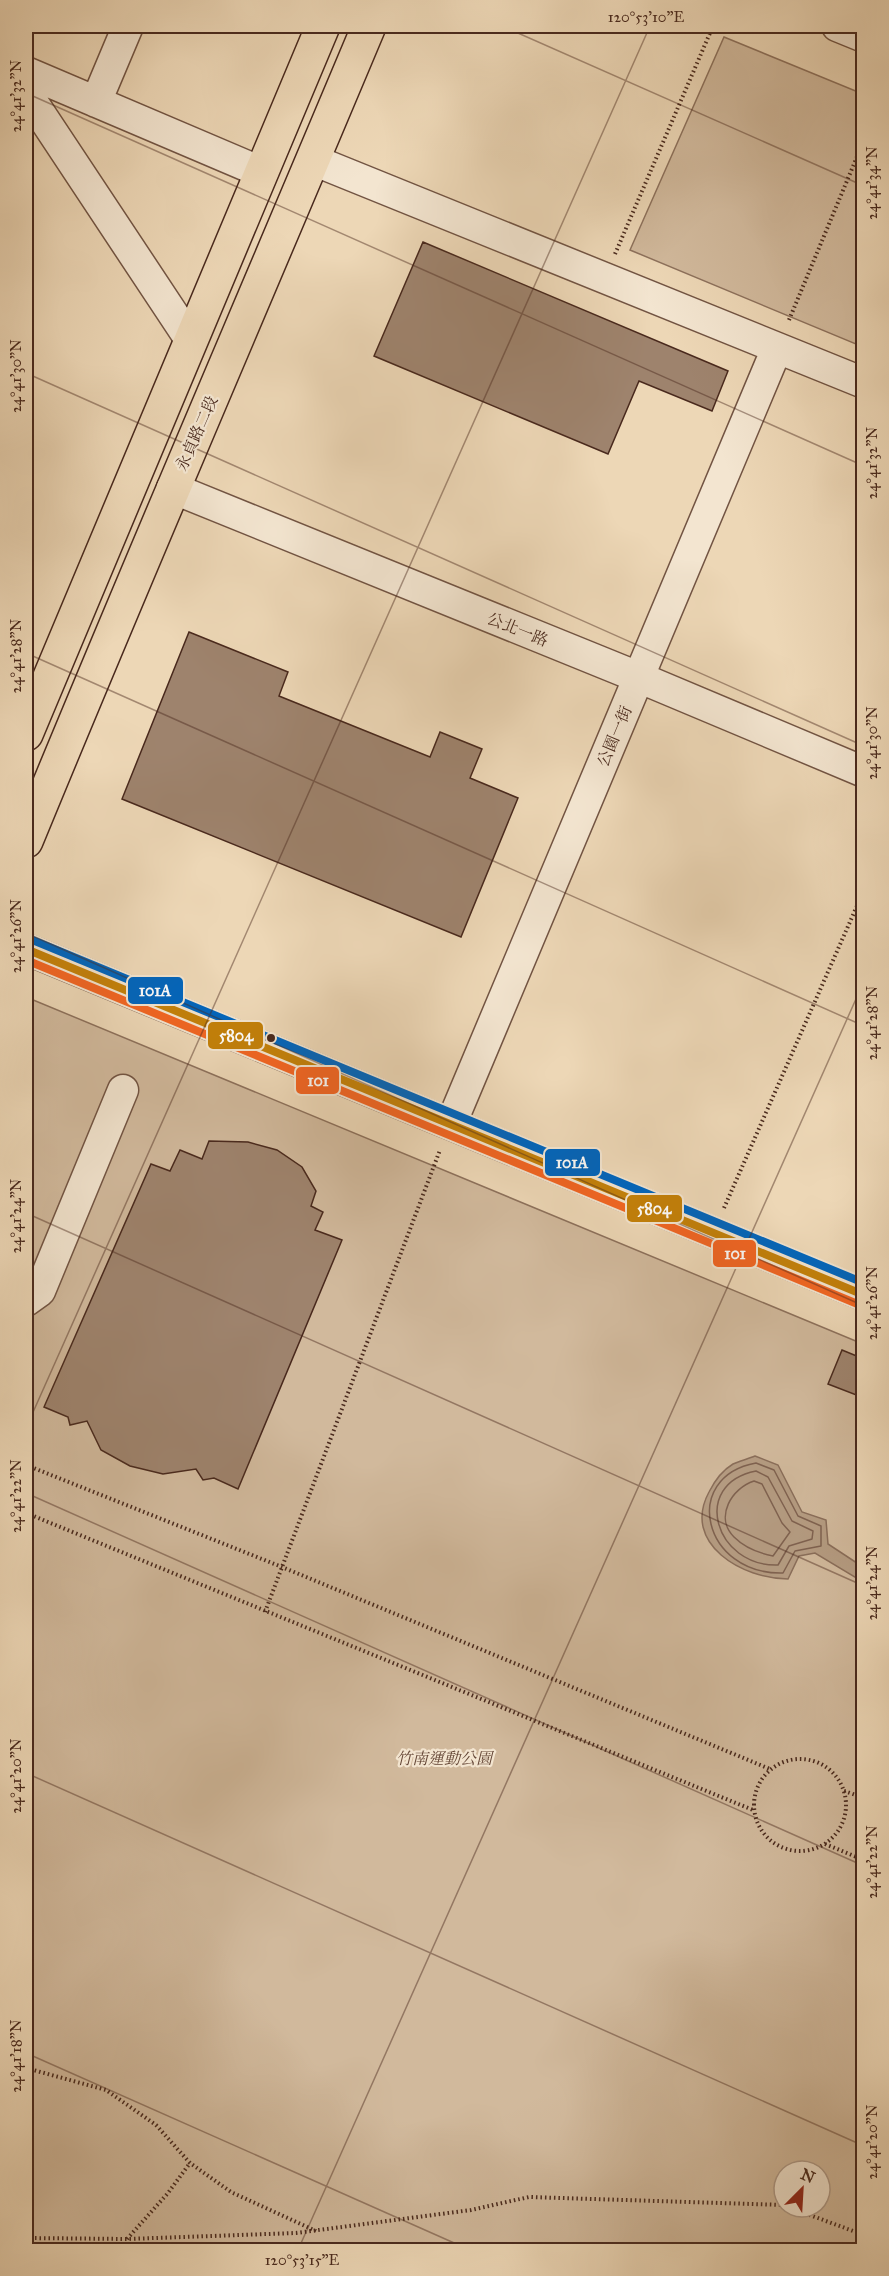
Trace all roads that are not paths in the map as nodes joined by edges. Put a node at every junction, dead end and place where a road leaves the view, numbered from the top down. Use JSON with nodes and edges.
{"nodes":[{"id":1,"x":128,"y":26,"type":"edge"},
{"id":2,"x":323,"y":26,"type":"edge"},
{"id":3,"x":369,"y":26,"type":"edge"},
{"id":4,"x":837,"y":26,"type":"edge"},
{"id":5,"x":864,"y":37,"type":"edge"},
{"id":6,"x":26,"y":72,"type":"edge"},
{"id":7,"x":26,"y":92,"type":"edge"},
{"id":8,"x":96,"y":102,"type":"junction"},
{"id":9,"x":313,"y":160,"type":"junction"},
{"id":10,"x":261,"y":172,"type":"junction"},
{"id":11,"x":208,"y":302,"type":"junction"},
{"id":12,"x":246,"y":319,"type":"junction"},
{"id":13,"x":191,"y":341,"type":"junction"},
{"id":14,"x":777,"y":348,"type":"junction"},
{"id":15,"x":864,"y":383,"type":"edge"},
{"id":16,"x":172,"y":488,"type":"junction"},
{"id":17,"x":638,"y":677,"type":"junction"},
{"id":18,"x":26,"y":734,"type":"edge"},
{"id":19,"x":864,"y":772,"type":"edge"},
{"id":20,"x":26,"y":841,"type":"edge"},
{"id":21,"x":26,"y":949,"type":"edge"},
{"id":22,"x":123,"y":1090,"type":"dead end"},
{"id":23,"x":451,"y":1124,"type":"junction"},
{"id":24,"x":864,"y":1295,"type":"edge"},
{"id":25,"x":26,"y":1301,"type":"edge"}],
"edges":[{"from":1,"to":8,"type":"street"},
{"from":2,"to":10,"type":"main road"},
{"from":3,"to":9,"type":"main road","name":"永貞路二段"},
{"from":4,"to":5,"type":"street"},
{"from":6,"to":8,"type":"street"},
{"from":7,"to":13,"type":"street"},
{"from":8,"to":10,"type":"street"},
{"from":9,"to":12,"type":"main road","name":"永貞路二段"},
{"from":9,"to":14,"type":"street"},
{"from":10,"to":11,"type":"main road"},
{"from":11,"to":12,"type":"main road"},
{"from":11,"to":13,"type":"main road"},
{"from":12,"to":16,"type":"main road","name":"永貞路二段"},
{"from":13,"to":18,"type":"main road"},
{"from":14,"to":15,"type":"street"},
{"from":14,"to":17,"type":"street","name":"公園一街"},
{"from":16,"to":17,"type":"street","name":"公北一路"},
{"from":16,"to":20,"type":"main road","name":"永貞路二段"},
{"from":17,"to":19,"type":"street","name":"公北一路"},
{"from":17,"to":23,"type":"street","name":"公園一街"},
{"from":21,"to":23,"type":"street"},
{"from":22,"to":25,"type":"street"},
{"from":23,"to":24,"type":"street"}]}
